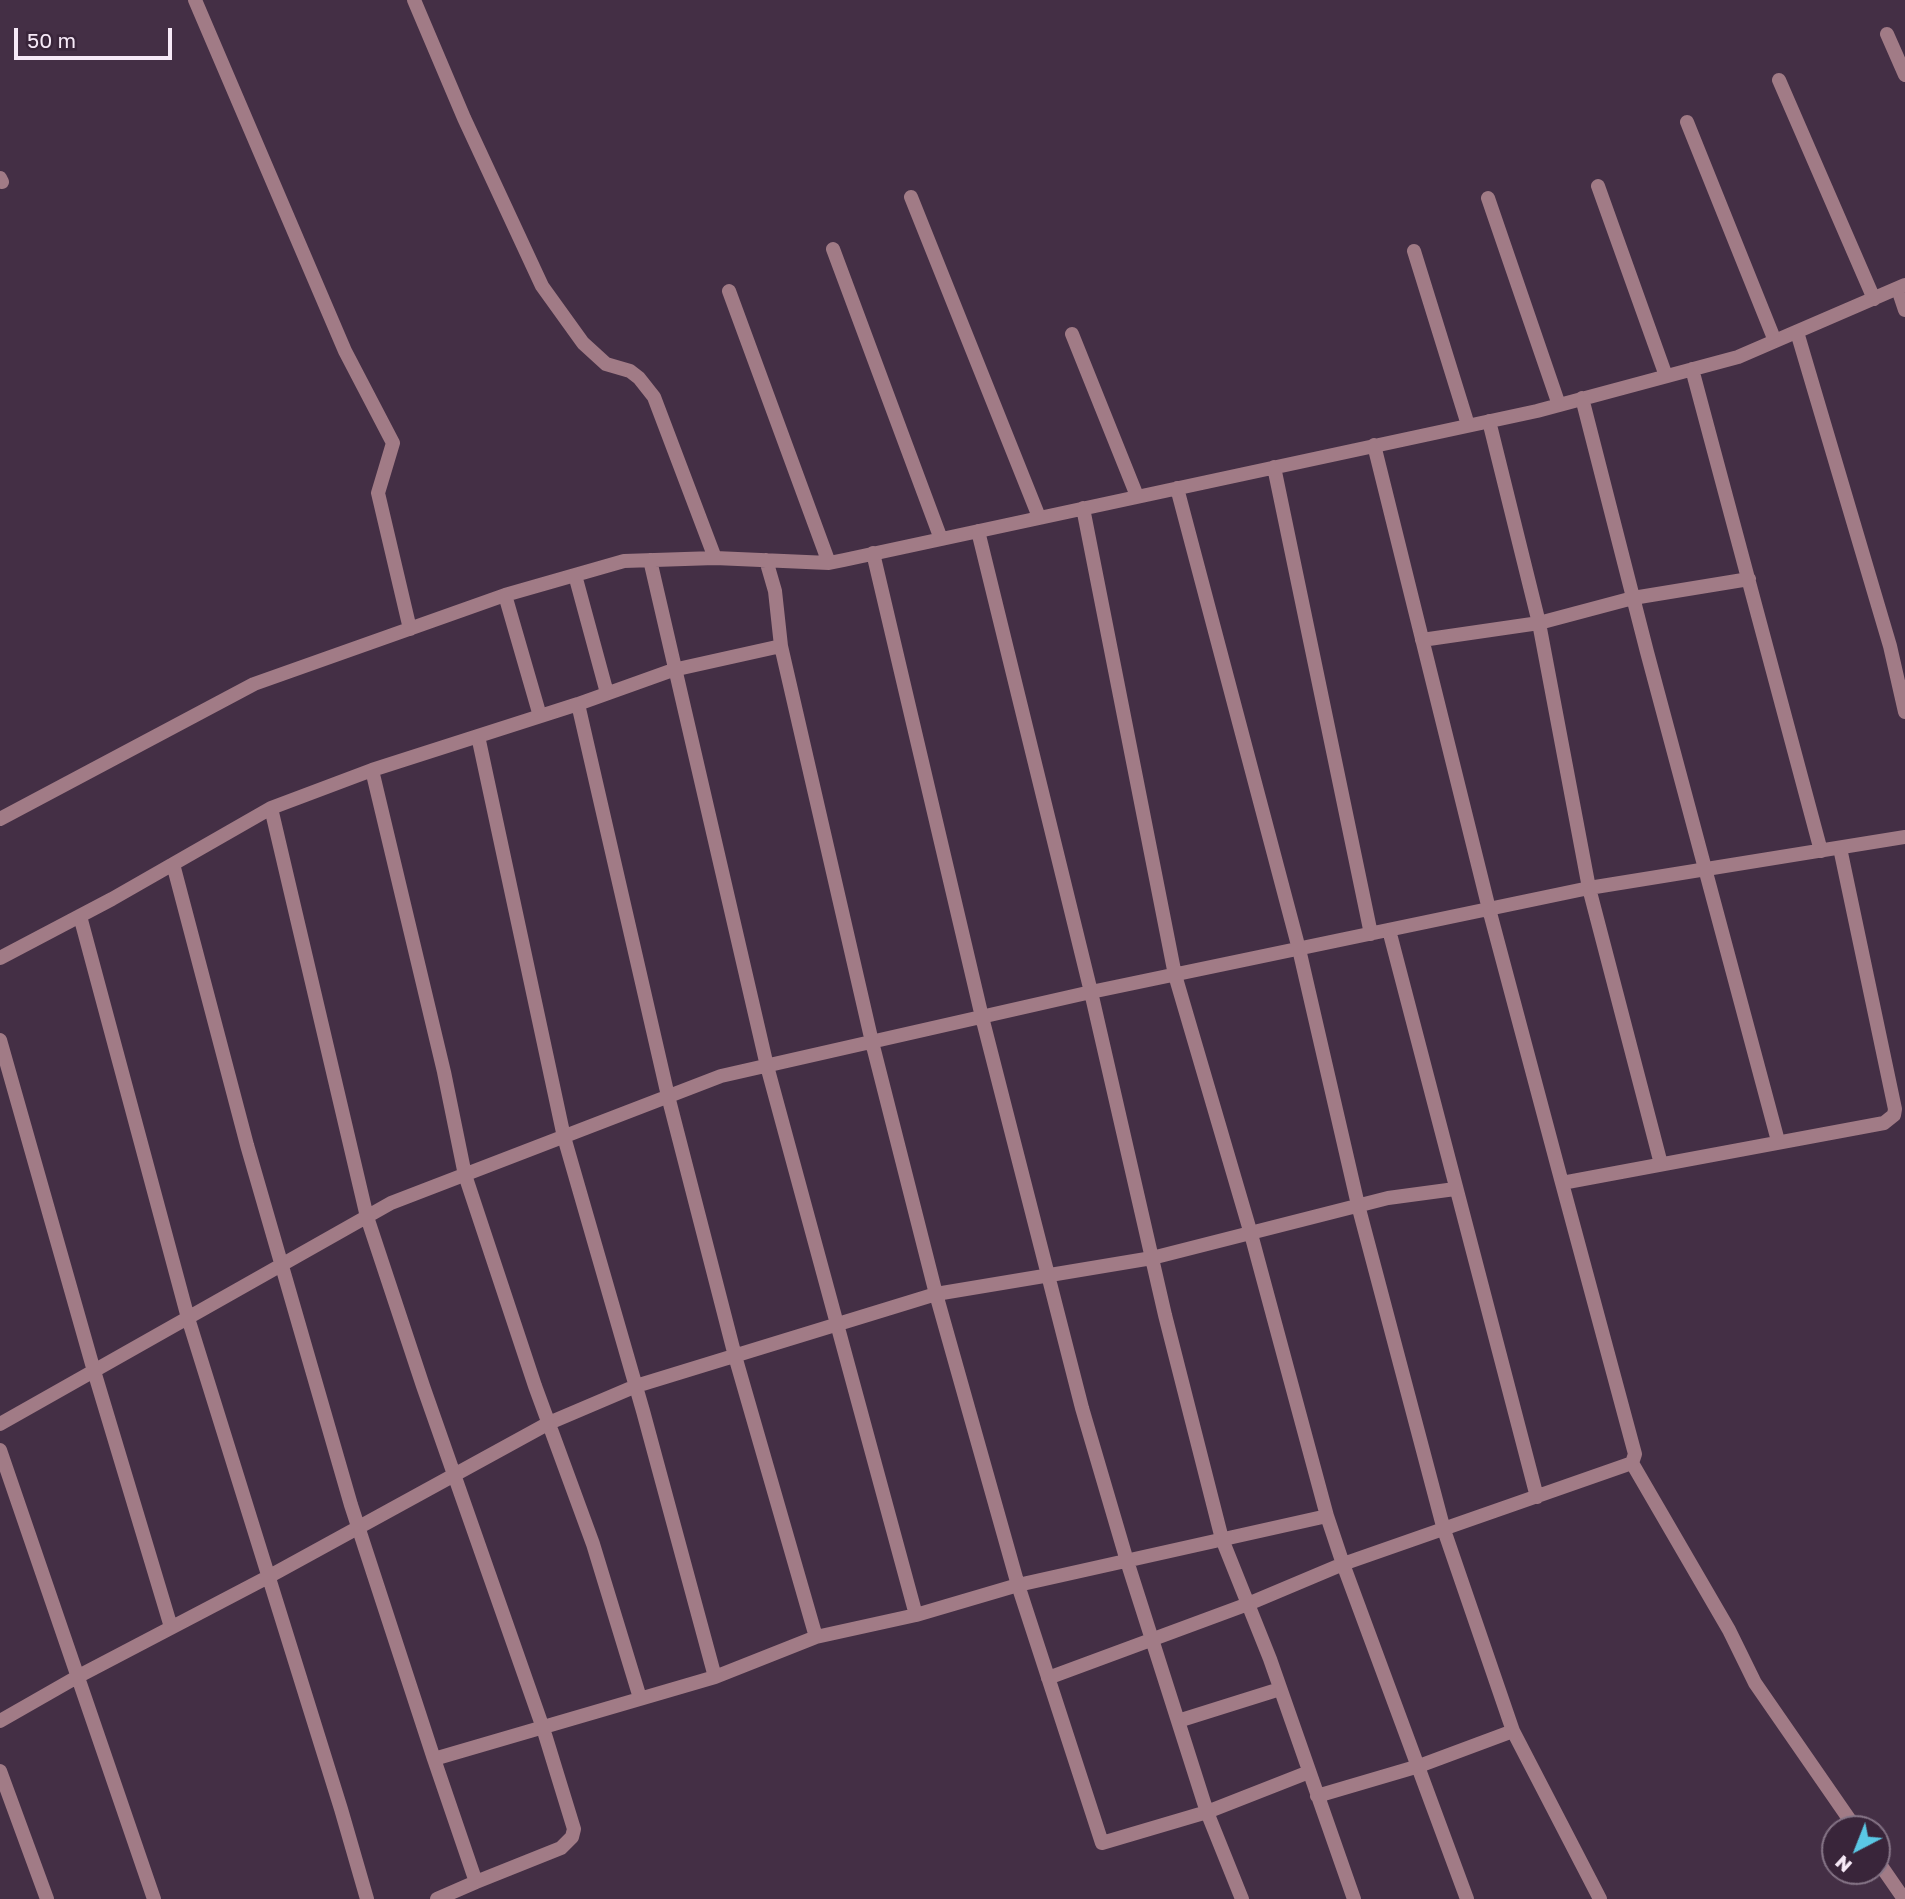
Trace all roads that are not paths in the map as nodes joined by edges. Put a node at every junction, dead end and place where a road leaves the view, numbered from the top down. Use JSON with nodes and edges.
{"nodes":[{"id":1,"x":195,"y":0,"type":"edge"},
{"id":2,"x":414,"y":0,"type":"edge"},
{"id":3,"x":1887,"y":34,"type":"dead end"},
{"id":4,"x":1905,"y":75,"type":"edge"},
{"id":5,"x":1779,"y":80,"type":"dead end"},
{"id":6,"x":1687,"y":122,"type":"dead end"},
{"id":7,"x":1598,"y":186,"type":"dead end"},
{"id":8,"x":911,"y":197,"type":"dead end"},
{"id":9,"x":1488,"y":198,"type":"dead end"},
{"id":10,"x":833,"y":249,"type":"dead end"},
{"id":11,"x":1414,"y":251,"type":"dead end"},
{"id":12,"x":1901,"y":287,"type":"edge"},
{"id":13,"x":729,"y":290,"type":"dead end"},
{"id":14,"x":1874,"y":299,"type":"junction"},
{"id":15,"x":1905,"y":310,"type":"edge"},
{"id":16,"x":1797,"y":332,"type":"junction"},
{"id":17,"x":1072,"y":334,"type":"dead end"},
{"id":18,"x":1775,"y":341,"type":"junction"},
{"id":19,"x":1692,"y":369,"type":"junction"},
{"id":20,"x":1666,"y":376,"type":"junction"},
{"id":21,"x":1582,"y":398,"type":"junction"},
{"id":22,"x":1559,"y":405,"type":"junction"},
{"id":23,"x":1489,"y":421,"type":"junction"},
{"id":24,"x":1468,"y":425,"type":"junction"},
{"id":25,"x":1374,"y":445,"type":"junction"},
{"id":26,"x":1274,"y":467,"type":"junction"},
{"id":27,"x":1177,"y":488,"type":"junction"},
{"id":28,"x":1137,"y":496,"type":"junction"},
{"id":29,"x":1083,"y":508,"type":"junction"},
{"id":30,"x":1039,"y":517,"type":"junction"},
{"id":31,"x":978,"y":531,"type":"junction"},
{"id":32,"x":941,"y":539,"type":"junction"},
{"id":33,"x":873,"y":553,"type":"junction"},
{"id":34,"x":715,"y":558,"type":"junction"},
{"id":35,"x":650,"y":560,"type":"junction"},
{"id":36,"x":766,"y":561,"type":"junction"},
{"id":37,"x":829,"y":563,"type":"junction"},
{"id":38,"x":575,"y":575,"type":"junction"},
{"id":39,"x":1749,"y":579,"type":"junction"},
{"id":40,"x":505,"y":595,"type":"junction"},
{"id":41,"x":1633,"y":598,"type":"junction"},
{"id":42,"x":1539,"y":623,"type":"junction"},
{"id":43,"x":410,"y":629,"type":"junction"},
{"id":44,"x":1422,"y":640,"type":"junction"},
{"id":45,"x":781,"y":646,"type":"junction"},
{"id":46,"x":673,"y":670,"type":"junction"},
{"id":47,"x":607,"y":693,"type":"junction"},
{"id":48,"x":578,"y":704,"type":"junction"},
{"id":49,"x":1905,"y":712,"type":"edge"},
{"id":50,"x":540,"y":716,"type":"junction"},
{"id":51,"x":478,"y":736,"type":"junction"},
{"id":52,"x":372,"y":770,"type":"junction"},
{"id":53,"x":271,"y":808,"type":"junction"},
{"id":54,"x":0,"y":819,"type":"edge"},
{"id":55,"x":1905,"y":837,"type":"edge"},
{"id":56,"x":1840,"y":848,"type":"junction"},
{"id":57,"x":1821,"y":851,"type":"junction"},
{"id":58,"x":173,"y":864,"type":"junction"},
{"id":59,"x":1706,"y":869,"type":"junction"},
{"id":60,"x":1589,"y":888,"type":"junction"},
{"id":61,"x":1489,"y":909,"type":"junction"},
{"id":62,"x":80,"y":916,"type":"junction"},
{"id":63,"x":1389,"y":930,"type":"junction"},
{"id":64,"x":1371,"y":934,"type":"junction"},
{"id":65,"x":1299,"y":949,"type":"junction"},
{"id":66,"x":0,"y":958,"type":"edge"},
{"id":67,"x":1175,"y":975,"type":"junction"},
{"id":68,"x":1091,"y":992,"type":"junction"},
{"id":69,"x":982,"y":1017,"type":"junction"},
{"id":70,"x":0,"y":1040,"type":"edge"},
{"id":71,"x":872,"y":1042,"type":"junction"},
{"id":72,"x":767,"y":1066,"type":"junction"},
{"id":73,"x":668,"y":1096,"type":"junction"},
{"id":74,"x":564,"y":1137,"type":"junction"},
{"id":75,"x":1778,"y":1142,"type":"junction"},
{"id":76,"x":1661,"y":1164,"type":"junction"},
{"id":77,"x":465,"y":1175,"type":"junction"},
{"id":78,"x":1562,"y":1183,"type":"junction"},
{"id":79,"x":1455,"y":1189,"type":"junction"},
{"id":80,"x":1358,"y":1206,"type":"junction"},
{"id":81,"x":367,"y":1217,"type":"junction"},
{"id":82,"x":1251,"y":1234,"type":"junction"},
{"id":83,"x":1152,"y":1258,"type":"junction"},
{"id":84,"x":283,"y":1264,"type":"junction"},
{"id":85,"x":1048,"y":1274,"type":"junction"},
{"id":86,"x":936,"y":1294,"type":"junction"},
{"id":87,"x":188,"y":1318,"type":"junction"},
{"id":88,"x":838,"y":1324,"type":"junction"},
{"id":89,"x":735,"y":1356,"type":"junction"},
{"id":90,"x":94,"y":1371,"type":"junction"},
{"id":91,"x":636,"y":1386,"type":"junction"},
{"id":92,"x":549,"y":1423,"type":"junction"},
{"id":93,"x":0,"y":1424,"type":"edge"},
{"id":94,"x":0,"y":1450,"type":"edge"},
{"id":95,"x":1632,"y":1463,"type":"junction"},
{"id":96,"x":455,"y":1474,"type":"junction"},
{"id":97,"x":1537,"y":1497,"type":"junction"},
{"id":98,"x":1327,"y":1516,"type":"junction"},
{"id":99,"x":359,"y":1525,"type":"junction"},
{"id":100,"x":1444,"y":1530,"type":"junction"},
{"id":101,"x":1223,"y":1539,"type":"junction"},
{"id":102,"x":1127,"y":1561,"type":"junction"},
{"id":103,"x":1343,"y":1564,"type":"junction"},
{"id":104,"x":268,"y":1577,"type":"junction"},
{"id":105,"x":1018,"y":1585,"type":"junction"},
{"id":106,"x":1248,"y":1604,"type":"junction"},
{"id":107,"x":916,"y":1615,"type":"junction"},
{"id":108,"x":171,"y":1627,"type":"junction"},
{"id":109,"x":816,"y":1637,"type":"junction"},
{"id":110,"x":1152,"y":1640,"type":"junction"},
{"id":111,"x":77,"y":1677,"type":"junction"},
{"id":112,"x":715,"y":1677,"type":"junction"},
{"id":113,"x":1048,"y":1678,"type":"junction"},
{"id":114,"x":1280,"y":1689,"type":"junction"},
{"id":115,"x":640,"y":1698,"type":"junction"},
{"id":116,"x":0,"y":1721,"type":"edge"},
{"id":117,"x":1178,"y":1721,"type":"junction"},
{"id":118,"x":543,"y":1728,"type":"junction"},
{"id":119,"x":1513,"y":1731,"type":"junction"},
{"id":120,"x":434,"y":1759,"type":"junction"},
{"id":121,"x":1419,"y":1766,"type":"junction"},
{"id":122,"x":0,"y":1771,"type":"edge"},
{"id":123,"x":1309,"y":1772,"type":"junction"},
{"id":124,"x":1317,"y":1796,"type":"junction"},
{"id":125,"x":1207,"y":1812,"type":"junction"},
{"id":126,"x":1846,"y":1815,"type":"edge"},
{"id":127,"x":1891,"y":1880,"type":"edge"},
{"id":128,"x":476,"y":1882,"type":"junction"},
{"id":129,"x":47,"y":1899,"type":"edge"},
{"id":130,"x":154,"y":1899,"type":"edge"},
{"id":131,"x":367,"y":1899,"type":"edge"},
{"id":132,"x":437,"y":1899,"type":"edge"},
{"id":133,"x":1242,"y":1899,"type":"edge"},
{"id":134,"x":1354,"y":1899,"type":"edge"},
{"id":135,"x":1467,"y":1899,"type":"edge"},
{"id":136,"x":1600,"y":1899,"type":"edge"},
{"id":137,"x":1904,"y":1899,"type":"edge"}],
"edges":[{"from":1,"to":43,"type":"street"},
{"from":2,"to":34,"type":"street"},
{"from":3,"to":4,"type":"street"},
{"from":5,"to":14,"type":"street"},
{"from":6,"to":18,"type":"street"},
{"from":7,"to":20,"type":"street"},
{"from":8,"to":30,"type":"street"},
{"from":9,"to":22,"type":"street"},
{"from":10,"to":32,"type":"street"},
{"from":11,"to":24,"type":"street"},
{"from":12,"to":14,"type":"street"},
{"from":12,"to":15,"type":"street"},
{"from":13,"to":37,"type":"street"},
{"from":14,"to":16,"type":"street"},
{"from":16,"to":18,"type":"street"},
{"from":16,"to":49,"type":"street"},
{"from":17,"to":28,"type":"street"},
{"from":18,"to":19,"type":"street"},
{"from":19,"to":20,"type":"street"},
{"from":19,"to":39,"type":"street"},
{"from":20,"to":21,"type":"street"},
{"from":21,"to":22,"type":"street"},
{"from":21,"to":41,"type":"street"},
{"from":22,"to":23,"type":"street"},
{"from":23,"to":24,"type":"street"},
{"from":23,"to":42,"type":"street"},
{"from":24,"to":25,"type":"street"},
{"from":25,"to":26,"type":"street"},
{"from":25,"to":44,"type":"street"},
{"from":26,"to":27,"type":"street"},
{"from":26,"to":64,"type":"street"},
{"from":27,"to":28,"type":"street"},
{"from":27,"to":65,"type":"street"},
{"from":28,"to":29,"type":"street"},
{"from":29,"to":30,"type":"street"},
{"from":29,"to":67,"type":"street"},
{"from":30,"to":31,"type":"street"},
{"from":31,"to":32,"type":"street"},
{"from":31,"to":68,"type":"street"},
{"from":32,"to":33,"type":"street"},
{"from":33,"to":37,"type":"street"},
{"from":33,"to":69,"type":"street"},
{"from":34,"to":35,"type":"street"},
{"from":34,"to":36,"type":"street"},
{"from":35,"to":38,"type":"street"},
{"from":35,"to":46,"type":"street"},
{"from":36,"to":37,"type":"street"},
{"from":36,"to":45,"type":"street"},
{"from":38,"to":40,"type":"street"},
{"from":38,"to":47,"type":"street"},
{"from":39,"to":41,"type":"street"},
{"from":39,"to":57,"type":"street"},
{"from":40,"to":43,"type":"street"},
{"from":40,"to":50,"type":"street"},
{"from":41,"to":42,"type":"street"},
{"from":41,"to":59,"type":"street"},
{"from":42,"to":44,"type":"street"},
{"from":42,"to":60,"type":"street"},
{"from":43,"to":54,"type":"street"},
{"from":44,"to":61,"type":"street"},
{"from":45,"to":46,"type":"street"},
{"from":45,"to":71,"type":"street"},
{"from":46,"to":47,"type":"street"},
{"from":46,"to":72,"type":"street"},
{"from":47,"to":48,"type":"street"},
{"from":48,"to":50,"type":"street"},
{"from":48,"to":73,"type":"street"},
{"from":50,"to":51,"type":"street"},
{"from":51,"to":52,"type":"street"},
{"from":51,"to":74,"type":"street"},
{"from":52,"to":53,"type":"street"},
{"from":52,"to":77,"type":"street"},
{"from":53,"to":58,"type":"street"},
{"from":53,"to":81,"type":"street"},
{"from":55,"to":56,"type":"street"},
{"from":56,"to":57,"type":"street"},
{"from":56,"to":75,"type":"street"},
{"from":57,"to":59,"type":"street"},
{"from":58,"to":62,"type":"street"},
{"from":58,"to":84,"type":"street"},
{"from":59,"to":60,"type":"street"},
{"from":59,"to":75,"type":"street"},
{"from":60,"to":61,"type":"street"},
{"from":60,"to":76,"type":"street"},
{"from":61,"to":63,"type":"street"},
{"from":61,"to":78,"type":"street"},
{"from":62,"to":66,"type":"street"},
{"from":62,"to":87,"type":"street"},
{"from":63,"to":64,"type":"street"},
{"from":63,"to":79,"type":"street"},
{"from":64,"to":65,"type":"street"},
{"from":65,"to":67,"type":"street"},
{"from":65,"to":80,"type":"street"},
{"from":67,"to":68,"type":"street"},
{"from":67,"to":82,"type":"street"},
{"from":68,"to":69,"type":"street"},
{"from":68,"to":83,"type":"street"},
{"from":69,"to":71,"type":"street"},
{"from":69,"to":85,"type":"street"},
{"from":70,"to":90,"type":"street"},
{"from":71,"to":72,"type":"street"},
{"from":71,"to":86,"type":"street"},
{"from":72,"to":73,"type":"street"},
{"from":72,"to":88,"type":"street"},
{"from":73,"to":74,"type":"street"},
{"from":73,"to":89,"type":"street"},
{"from":74,"to":77,"type":"street"},
{"from":74,"to":91,"type":"street"},
{"from":75,"to":76,"type":"street"},
{"from":76,"to":78,"type":"street"},
{"from":77,"to":81,"type":"street"},
{"from":77,"to":92,"type":"street"},
{"from":78,"to":95,"type":"street"},
{"from":79,"to":80,"type":"street"},
{"from":79,"to":97,"type":"street"},
{"from":80,"to":82,"type":"street"},
{"from":80,"to":100,"type":"street"},
{"from":81,"to":84,"type":"street"},
{"from":81,"to":96,"type":"street"},
{"from":82,"to":83,"type":"street"},
{"from":82,"to":98,"type":"street"},
{"from":83,"to":85,"type":"street"},
{"from":83,"to":101,"type":"street"},
{"from":84,"to":87,"type":"street"},
{"from":84,"to":99,"type":"street"},
{"from":85,"to":86,"type":"street"},
{"from":85,"to":102,"type":"street"},
{"from":86,"to":88,"type":"street"},
{"from":86,"to":105,"type":"street"},
{"from":87,"to":90,"type":"street"},
{"from":87,"to":104,"type":"street"},
{"from":88,"to":89,"type":"street"},
{"from":88,"to":107,"type":"street"},
{"from":89,"to":91,"type":"street"},
{"from":89,"to":109,"type":"street"},
{"from":90,"to":93,"type":"street"},
{"from":90,"to":108,"type":"street"},
{"from":91,"to":92,"type":"street"},
{"from":91,"to":112,"type":"street"},
{"from":92,"to":96,"type":"street"},
{"from":92,"to":115,"type":"street"},
{"from":94,"to":111,"type":"street"},
{"from":95,"to":97,"type":"street"},
{"from":95,"to":126,"type":"street"},
{"from":96,"to":99,"type":"street"},
{"from":96,"to":118,"type":"street"},
{"from":97,"to":100,"type":"street"},
{"from":98,"to":101,"type":"street"},
{"from":98,"to":103,"type":"street"},
{"from":99,"to":104,"type":"street"},
{"from":99,"to":120,"type":"street"},
{"from":100,"to":103,"type":"street"},
{"from":100,"to":119,"type":"street"},
{"from":101,"to":102,"type":"street"},
{"from":101,"to":106,"type":"street"},
{"from":102,"to":105,"type":"street"},
{"from":102,"to":110,"type":"street"},
{"from":103,"to":106,"type":"street"},
{"from":103,"to":121,"type":"street"},
{"from":104,"to":108,"type":"street"},
{"from":104,"to":131,"type":"street"},
{"from":105,"to":107,"type":"street"},
{"from":105,"to":113,"type":"street"},
{"from":106,"to":110,"type":"street"},
{"from":106,"to":114,"type":"street"},
{"from":107,"to":109,"type":"street"},
{"from":108,"to":111,"type":"street"},
{"from":109,"to":112,"type":"street"},
{"from":110,"to":113,"type":"street"},
{"from":110,"to":117,"type":"street"},
{"from":111,"to":116,"type":"street"},
{"from":111,"to":130,"type":"street"},
{"from":112,"to":115,"type":"street"},
{"from":113,"to":125,"type":"street"},
{"from":114,"to":117,"type":"street"},
{"from":114,"to":123,"type":"street"},
{"from":115,"to":118,"type":"street"},
{"from":117,"to":125,"type":"street"},
{"from":118,"to":120,"type":"street"},
{"from":118,"to":128,"type":"street"},
{"from":119,"to":121,"type":"street"},
{"from":119,"to":136,"type":"street"},
{"from":120,"to":128,"type":"street"},
{"from":121,"to":124,"type":"street"},
{"from":121,"to":135,"type":"street"},
{"from":122,"to":129,"type":"street"},
{"from":123,"to":124,"type":"street"},
{"from":123,"to":125,"type":"street"},
{"from":124,"to":134,"type":"street"},
{"from":125,"to":133,"type":"street"},
{"from":127,"to":137,"type":"street"},
{"from":128,"to":132,"type":"street"}]}
